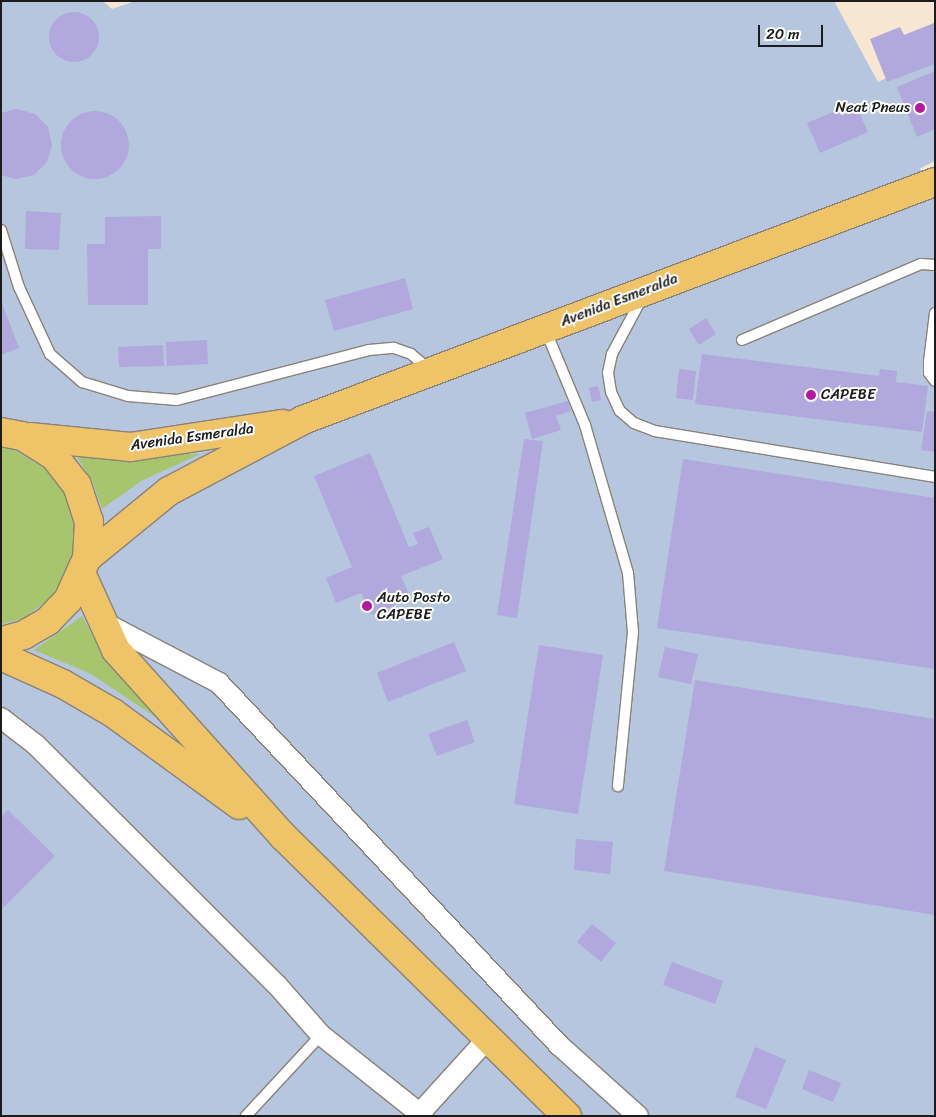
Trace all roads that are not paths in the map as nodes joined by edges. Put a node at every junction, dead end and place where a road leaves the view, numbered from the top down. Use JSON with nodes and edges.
{"nodes":[{"id":1,"x":935,"y":182,"type":"edge"},
{"id":2,"x":1,"y":230,"type":"edge"},
{"id":3,"x":935,"y":265,"type":"edge"},
{"id":4,"x":646,"y":290,"type":"junction"},
{"id":5,"x":935,"y":313,"type":"edge"},
{"id":6,"x":545,"y":328,"type":"junction"},
{"id":7,"x":742,"y":340,"type":"dead end"},
{"id":8,"x":432,"y":371,"type":"junction"},
{"id":9,"x":935,"y":381,"type":"edge"},
{"id":10,"x":303,"y":420,"type":"junction"},
{"id":11,"x":11,"y":434,"type":"edge"},
{"id":12,"x":935,"y":477,"type":"edge"},
{"id":13,"x":85,"y":567,"type":"junction"},
{"id":14,"x":101,"y":621,"type":"junction"},
{"id":15,"x":1,"y":641,"type":"edge"},
{"id":16,"x":1,"y":656,"type":"edge"},
{"id":17,"x":1,"y":718,"type":"edge"},
{"id":18,"x":618,"y":786,"type":"dead end"},
{"id":19,"x":283,"y":836,"type":"junction"},
{"id":20,"x":321,"y":1035,"type":"junction"},
{"id":21,"x":488,"y":1038,"type":"junction"},
{"id":22,"x":421,"y":1114,"type":"edge"},
{"id":23,"x":246,"y":1116,"type":"edge"},
{"id":24,"x":567,"y":1116,"type":"edge"},
{"id":25,"x":638,"y":1116,"type":"edge"}],
"edges":[{"from":1,"to":4,"type":"main road","name":"Avenida Esmeralda"},
{"from":2,"to":8,"type":"lane"},
{"from":3,"to":7,"type":"lane"},
{"from":4,"to":6,"type":"main road","name":"Avenida Esmeralda"},
{"from":4,"to":12,"type":"lane"},
{"from":5,"to":9,"type":"lane"},
{"from":6,"to":8,"type":"main road","name":"Avenida Esmeralda"},
{"from":6,"to":18,"type":"lane"},
{"from":8,"to":10,"type":"main road","name":"Avenida Esmeralda"},
{"from":10,"to":11,"type":"main road","name":"Avenida Esmeralda"},
{"from":10,"to":13,"type":"main road","name":"Avenida Esmeralda"},
{"from":11,"to":13,"type":"main road"},
{"from":13,"to":14,"type":"main road"},
{"from":13,"to":15,"type":"main road"},
{"from":14,"to":19,"type":"main road"},
{"from":14,"to":25,"type":"street"},
{"from":16,"to":19,"type":"main road"},
{"from":17,"to":20,"type":"street"},
{"from":19,"to":21,"type":"main road"},
{"from":20,"to":22,"type":"street"},
{"from":20,"to":23,"type":"lane"},
{"from":21,"to":22,"type":"street"},
{"from":21,"to":24,"type":"main road"}]}
